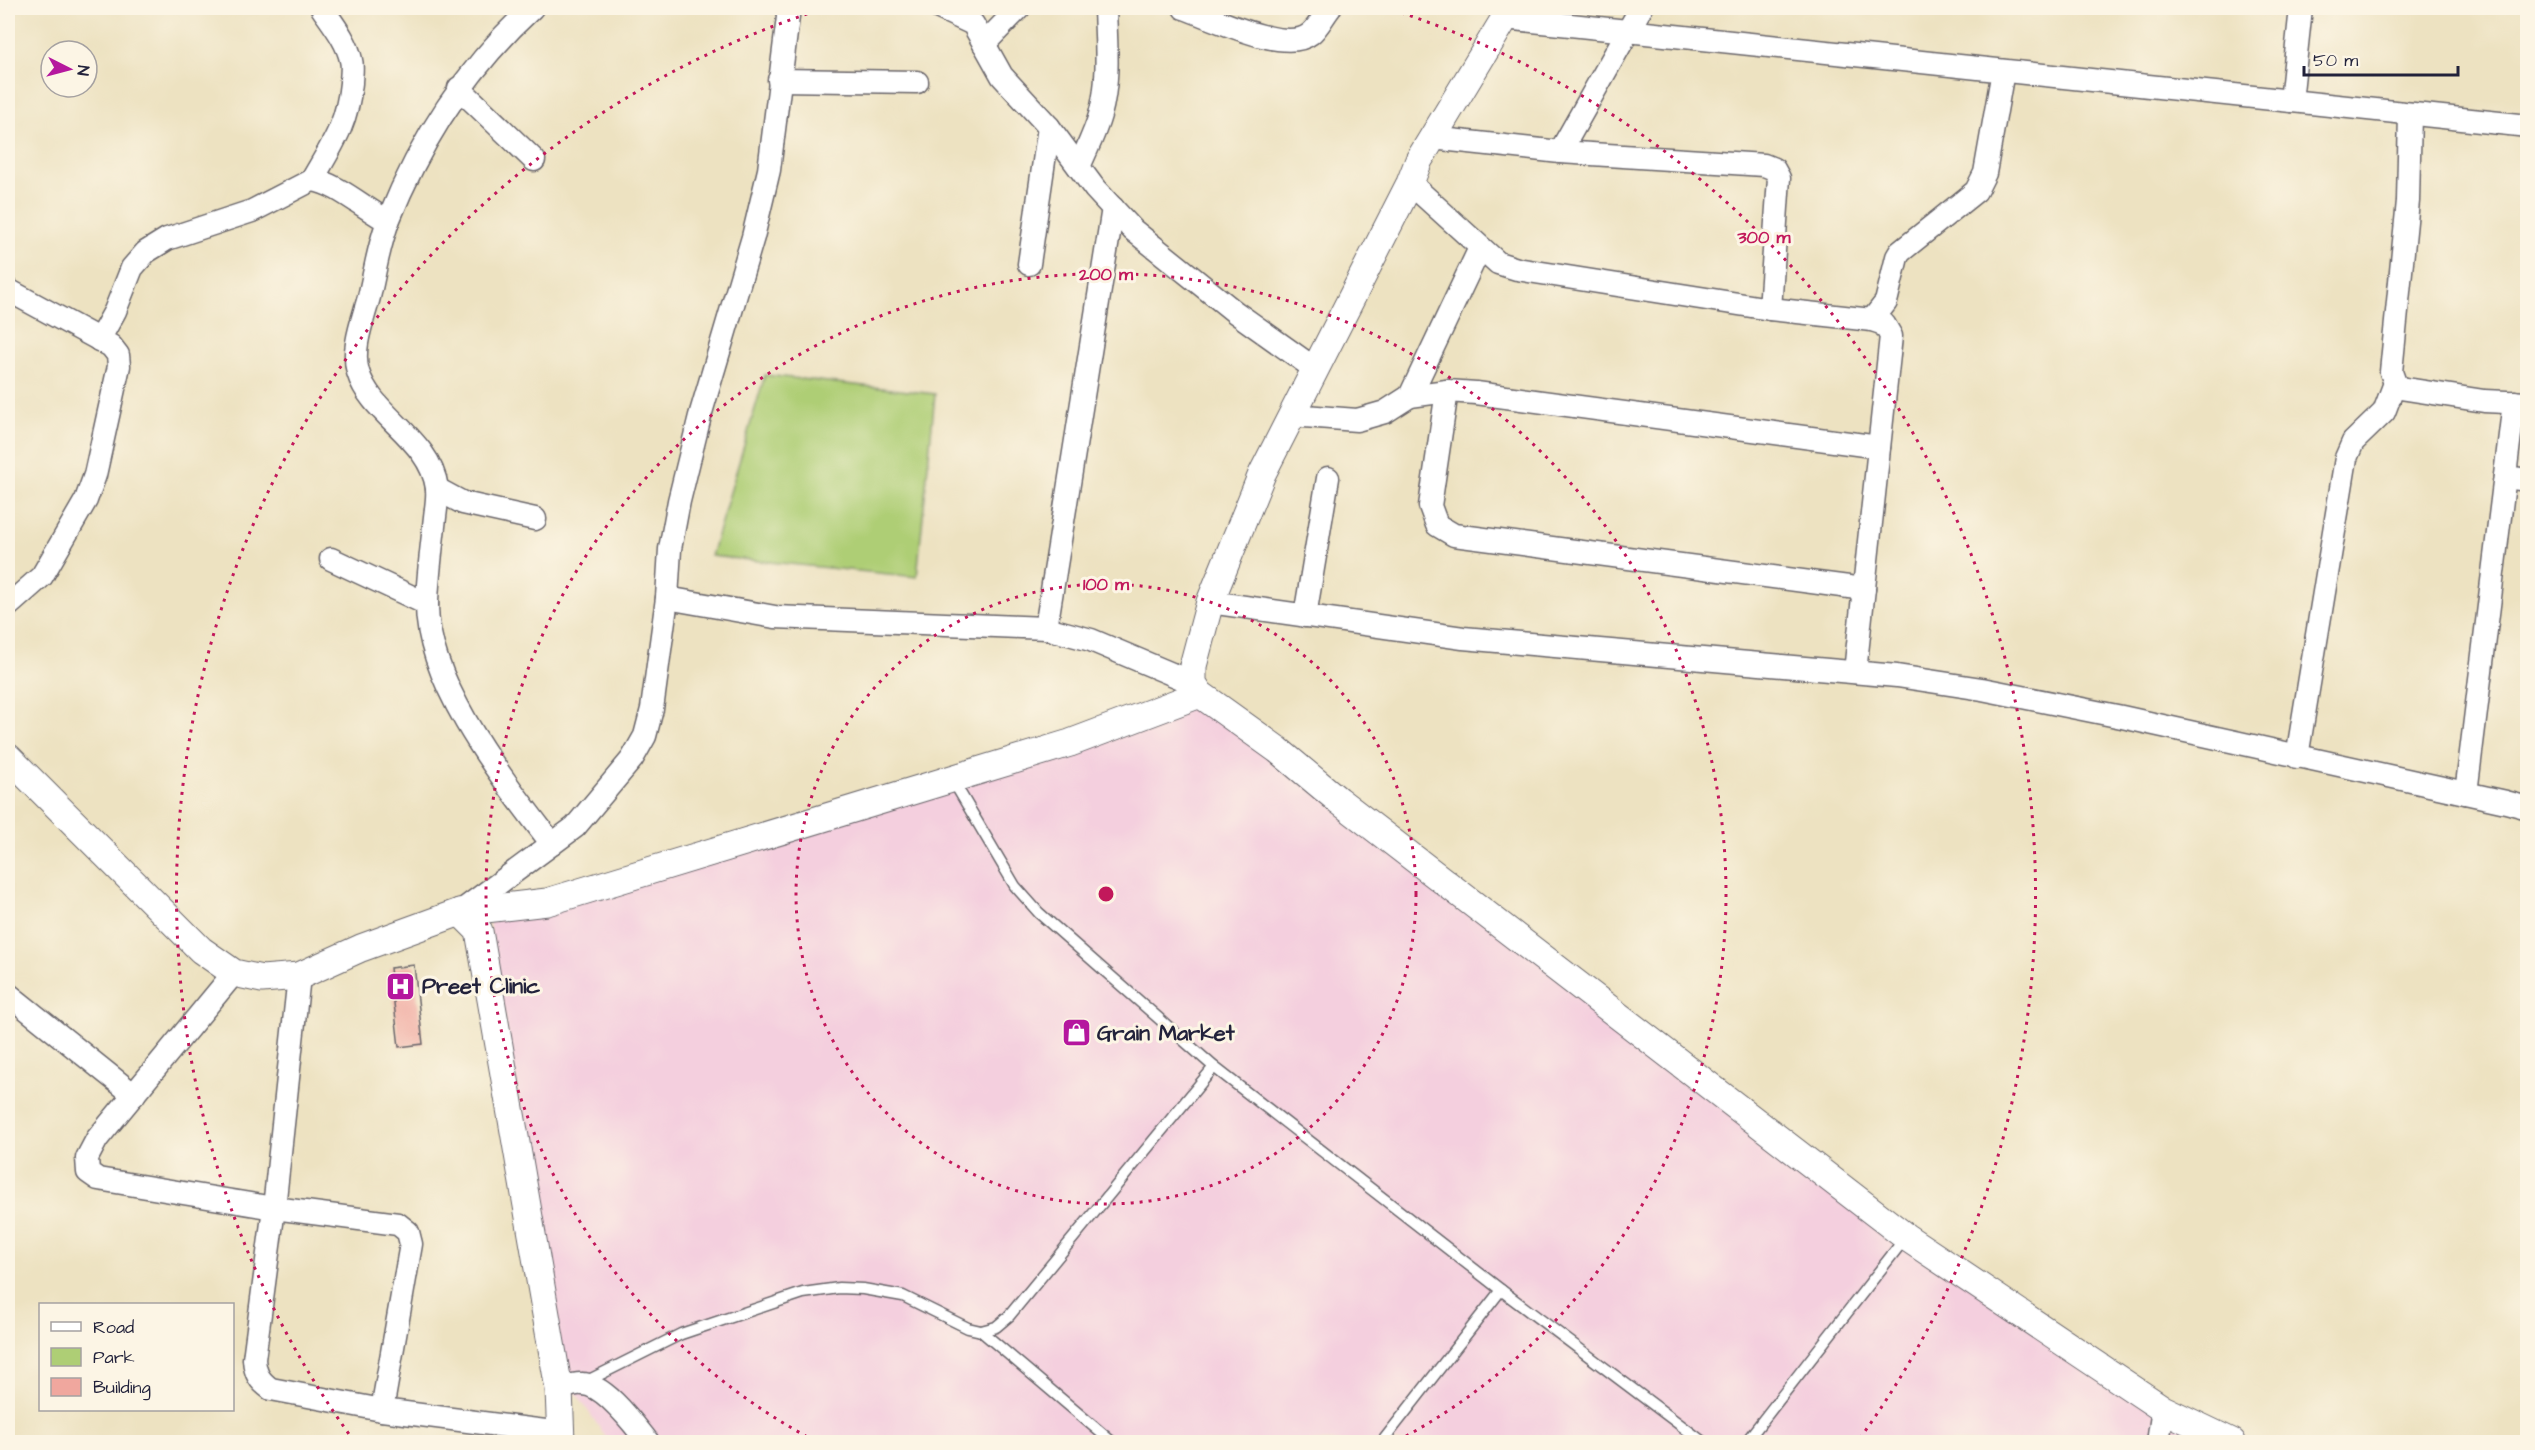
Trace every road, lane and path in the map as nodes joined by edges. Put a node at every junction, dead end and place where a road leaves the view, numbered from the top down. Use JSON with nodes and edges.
{"nodes":[{"id":1,"x":322,"y":8,"type":"edge"},
{"id":2,"x":529,"y":8,"type":"edge"},
{"id":3,"x":787,"y":8,"type":"edge"},
{"id":4,"x":939,"y":8,"type":"edge"},
{"id":5,"x":1019,"y":8,"type":"edge"},
{"id":6,"x":1105,"y":8,"type":"edge"},
{"id":7,"x":1184,"y":8,"type":"edge"},
{"id":8,"x":1330,"y":8,"type":"edge"},
{"id":9,"x":1641,"y":8,"type":"edge"},
{"id":10,"x":2301,"y":8,"type":"edge"},
{"id":11,"x":1508,"y":13,"type":"edge"},
{"id":12,"x":1628,"y":31,"type":"junction"},
{"id":13,"x":984,"y":44,"type":"junction"},
{"id":14,"x":2003,"y":71,"type":"junction"},
{"id":15,"x":780,"y":81,"type":"junction"},
{"id":16,"x":917,"y":82,"type":"dead end"},
{"id":17,"x":459,"y":88,"type":"junction"},
{"id":18,"x":2292,"y":101,"type":"junction"},
{"id":19,"x":2410,"y":114,"type":"junction"},
{"id":20,"x":2528,"y":126,"type":"edge"},
{"id":21,"x":1050,"y":128,"type":"junction"},
{"id":22,"x":1432,"y":138,"type":"junction"},
{"id":23,"x":1560,"y":152,"type":"junction"},
{"id":24,"x":534,"y":160,"type":"dead end"},
{"id":25,"x":1079,"y":167,"type":"junction"},
{"id":26,"x":312,"y":180,"type":"junction"},
{"id":27,"x":1410,"y":183,"type":"junction"},
{"id":28,"x":1113,"y":208,"type":"junction"},
{"id":29,"x":388,"y":221,"type":"junction"},
{"id":30,"x":1480,"y":248,"type":"junction"},
{"id":31,"x":1029,"y":264,"type":"dead end"},
{"id":32,"x":8,"y":290,"type":"edge"},
{"id":33,"x":1770,"y":309,"type":"junction"},
{"id":34,"x":1872,"y":320,"type":"junction"},
{"id":35,"x":99,"y":340,"type":"junction"},
{"id":36,"x":1315,"y":369,"type":"junction"},
{"id":37,"x":2395,"y":383,"type":"junction"},
{"id":38,"x":1447,"y":391,"type":"junction"},
{"id":39,"x":1410,"y":396,"type":"junction"},
{"id":40,"x":2521,"y":402,"type":"edge"},
{"id":41,"x":1291,"y":415,"type":"junction"},
{"id":42,"x":1879,"y":447,"type":"junction"},
{"id":43,"x":2505,"y":477,"type":"junction"},
{"id":44,"x":1328,"y":478,"type":"dead end"},
{"id":45,"x":2528,"y":480,"type":"edge"},
{"id":46,"x":437,"y":489,"type":"junction"},
{"id":47,"x":535,"y":519,"type":"dead end"},
{"id":48,"x":331,"y":559,"type":"dead end"},
{"id":49,"x":1864,"y":589,"type":"junction"},
{"id":50,"x":668,"y":598,"type":"junction"},
{"id":51,"x":1210,"y":602,"type":"junction"},
{"id":52,"x":427,"y":604,"type":"junction"},
{"id":53,"x":8,"y":606,"type":"edge"},
{"id":54,"x":1305,"y":615,"type":"junction"},
{"id":55,"x":1046,"y":628,"type":"junction"},
{"id":56,"x":1855,"y":672,"type":"junction"},
{"id":57,"x":1196,"y":689,"type":"junction"},
{"id":58,"x":8,"y":757,"type":"edge"},
{"id":59,"x":2297,"y":757,"type":"junction"},
{"id":60,"x":952,"y":779,"type":"junction"},
{"id":61,"x":2466,"y":793,"type":"junction"},
{"id":62,"x":2528,"y":808,"type":"edge"},
{"id":63,"x":552,"y":844,"type":"junction"},
{"id":64,"x":460,"y":912,"type":"junction"},
{"id":65,"x":234,"y":973,"type":"junction"},
{"id":66,"x":299,"y":976,"type":"junction"},
{"id":67,"x":8,"y":994,"type":"edge"},
{"id":68,"x":1214,"y":1067,"type":"junction"},
{"id":69,"x":134,"y":1095,"type":"junction"},
{"id":70,"x":274,"y":1208,"type":"junction"},
{"id":71,"x":1906,"y":1237,"type":"junction"},
{"id":72,"x":1501,"y":1290,"type":"junction"},
{"id":73,"x":981,"y":1331,"type":"junction"},
{"id":74,"x":571,"y":1386,"type":"junction"},
{"id":75,"x":2163,"y":1409,"type":"junction"},
{"id":76,"x":382,"y":1410,"type":"junction"},
{"id":77,"x":561,"y":1438,"type":"edge"},
{"id":78,"x":648,"y":1443,"type":"edge"},
{"id":79,"x":1112,"y":1443,"type":"edge"},
{"id":80,"x":1382,"y":1443,"type":"edge"},
{"id":81,"x":1704,"y":1443,"type":"edge"},
{"id":82,"x":1746,"y":1443,"type":"edge"},
{"id":83,"x":2158,"y":1443,"type":"edge"},
{"id":84,"x":2232,"y":1443,"type":"edge"}],
"edges":[{"from":1,"to":26,"type":"street"},
{"from":2,"to":17,"type":"street"},
{"from":3,"to":15,"type":"street"},
{"from":4,"to":13,"type":"street"},
{"from":5,"to":13,"type":"street"},
{"from":6,"to":25,"type":"street"},
{"from":7,"to":8,"type":"street"},
{"from":9,"to":12,"type":"street"},
{"from":10,"to":18,"type":"street"},
{"from":11,"to":12,"type":"street"},
{"from":11,"to":22,"type":"street"},
{"from":12,"to":14,"type":"street"},
{"from":12,"to":23,"type":"street"},
{"from":13,"to":21,"type":"street"},
{"from":14,"to":18,"type":"street"},
{"from":14,"to":34,"type":"street"},
{"from":15,"to":16,"type":"street"},
{"from":15,"to":50,"type":"street"},
{"from":17,"to":24,"type":"street"},
{"from":17,"to":29,"type":"street"},
{"from":18,"to":19,"type":"street"},
{"from":19,"to":20,"type":"street"},
{"from":19,"to":37,"type":"street"},
{"from":21,"to":25,"type":"street"},
{"from":21,"to":31,"type":"street"},
{"from":22,"to":23,"type":"street"},
{"from":22,"to":27,"type":"street"},
{"from":23,"to":33,"type":"street"},
{"from":25,"to":28,"type":"street"},
{"from":26,"to":29,"type":"street"},
{"from":26,"to":35,"type":"street"},
{"from":27,"to":30,"type":"street"},
{"from":27,"to":36,"type":"street"},
{"from":28,"to":36,"type":"street"},
{"from":28,"to":55,"type":"street"},
{"from":29,"to":46,"type":"street"},
{"from":30,"to":33,"type":"street"},
{"from":30,"to":39,"type":"street"},
{"from":32,"to":35,"type":"street"},
{"from":33,"to":34,"type":"street"},
{"from":34,"to":42,"type":"street"},
{"from":35,"to":53,"type":"street"},
{"from":36,"to":41,"type":"street"},
{"from":37,"to":40,"type":"street"},
{"from":37,"to":59,"type":"street"},
{"from":38,"to":39,"type":"street"},
{"from":38,"to":42,"type":"street"},
{"from":38,"to":49,"type":"street"},
{"from":39,"to":41,"type":"street"},
{"from":40,"to":43,"type":"street"},
{"from":41,"to":51,"type":"street"},
{"from":42,"to":49,"type":"street"},
{"from":43,"to":45,"type":"street"},
{"from":43,"to":61,"type":"street"},
{"from":44,"to":54,"type":"street"},
{"from":46,"to":47,"type":"street"},
{"from":46,"to":52,"type":"street"},
{"from":48,"to":52,"type":"street"},
{"from":49,"to":56,"type":"street"},
{"from":50,"to":55,"type":"street"},
{"from":50,"to":63,"type":"street"},
{"from":51,"to":54,"type":"street"},
{"from":51,"to":57,"type":"street"},
{"from":52,"to":63,"type":"street"},
{"from":54,"to":56,"type":"street"},
{"from":55,"to":57,"type":"street"},
{"from":56,"to":59,"type":"street"},
{"from":57,"to":60,"type":"street"},
{"from":57,"to":71,"type":"street"},
{"from":58,"to":65,"type":"street"},
{"from":59,"to":61,"type":"street"},
{"from":60,"to":64,"type":"street"},
{"from":60,"to":68,"type":"lane"},
{"from":61,"to":62,"type":"street"},
{"from":63,"to":64,"type":"street"},
{"from":64,"to":66,"type":"street"},
{"from":64,"to":74,"type":"street"},
{"from":65,"to":66,"type":"street"},
{"from":65,"to":69,"type":"street"},
{"from":66,"to":70,"type":"street"},
{"from":67,"to":69,"type":"street"},
{"from":68,"to":72,"type":"lane"},
{"from":68,"to":73,"type":"lane"},
{"from":69,"to":70,"type":"street"},
{"from":70,"to":76,"type":"street"},
{"from":70,"to":76,"type":"street"},
{"from":71,"to":75,"type":"street"},
{"from":71,"to":82,"type":"lane"},
{"from":72,"to":80,"type":"lane"},
{"from":72,"to":81,"type":"lane"},
{"from":73,"to":74,"type":"lane"},
{"from":73,"to":79,"type":"lane"},
{"from":74,"to":77,"type":"street"},
{"from":74,"to":78,"type":"street"},
{"from":75,"to":83,"type":"street"},
{"from":75,"to":84,"type":"street"},
{"from":76,"to":77,"type":"street"}]}
